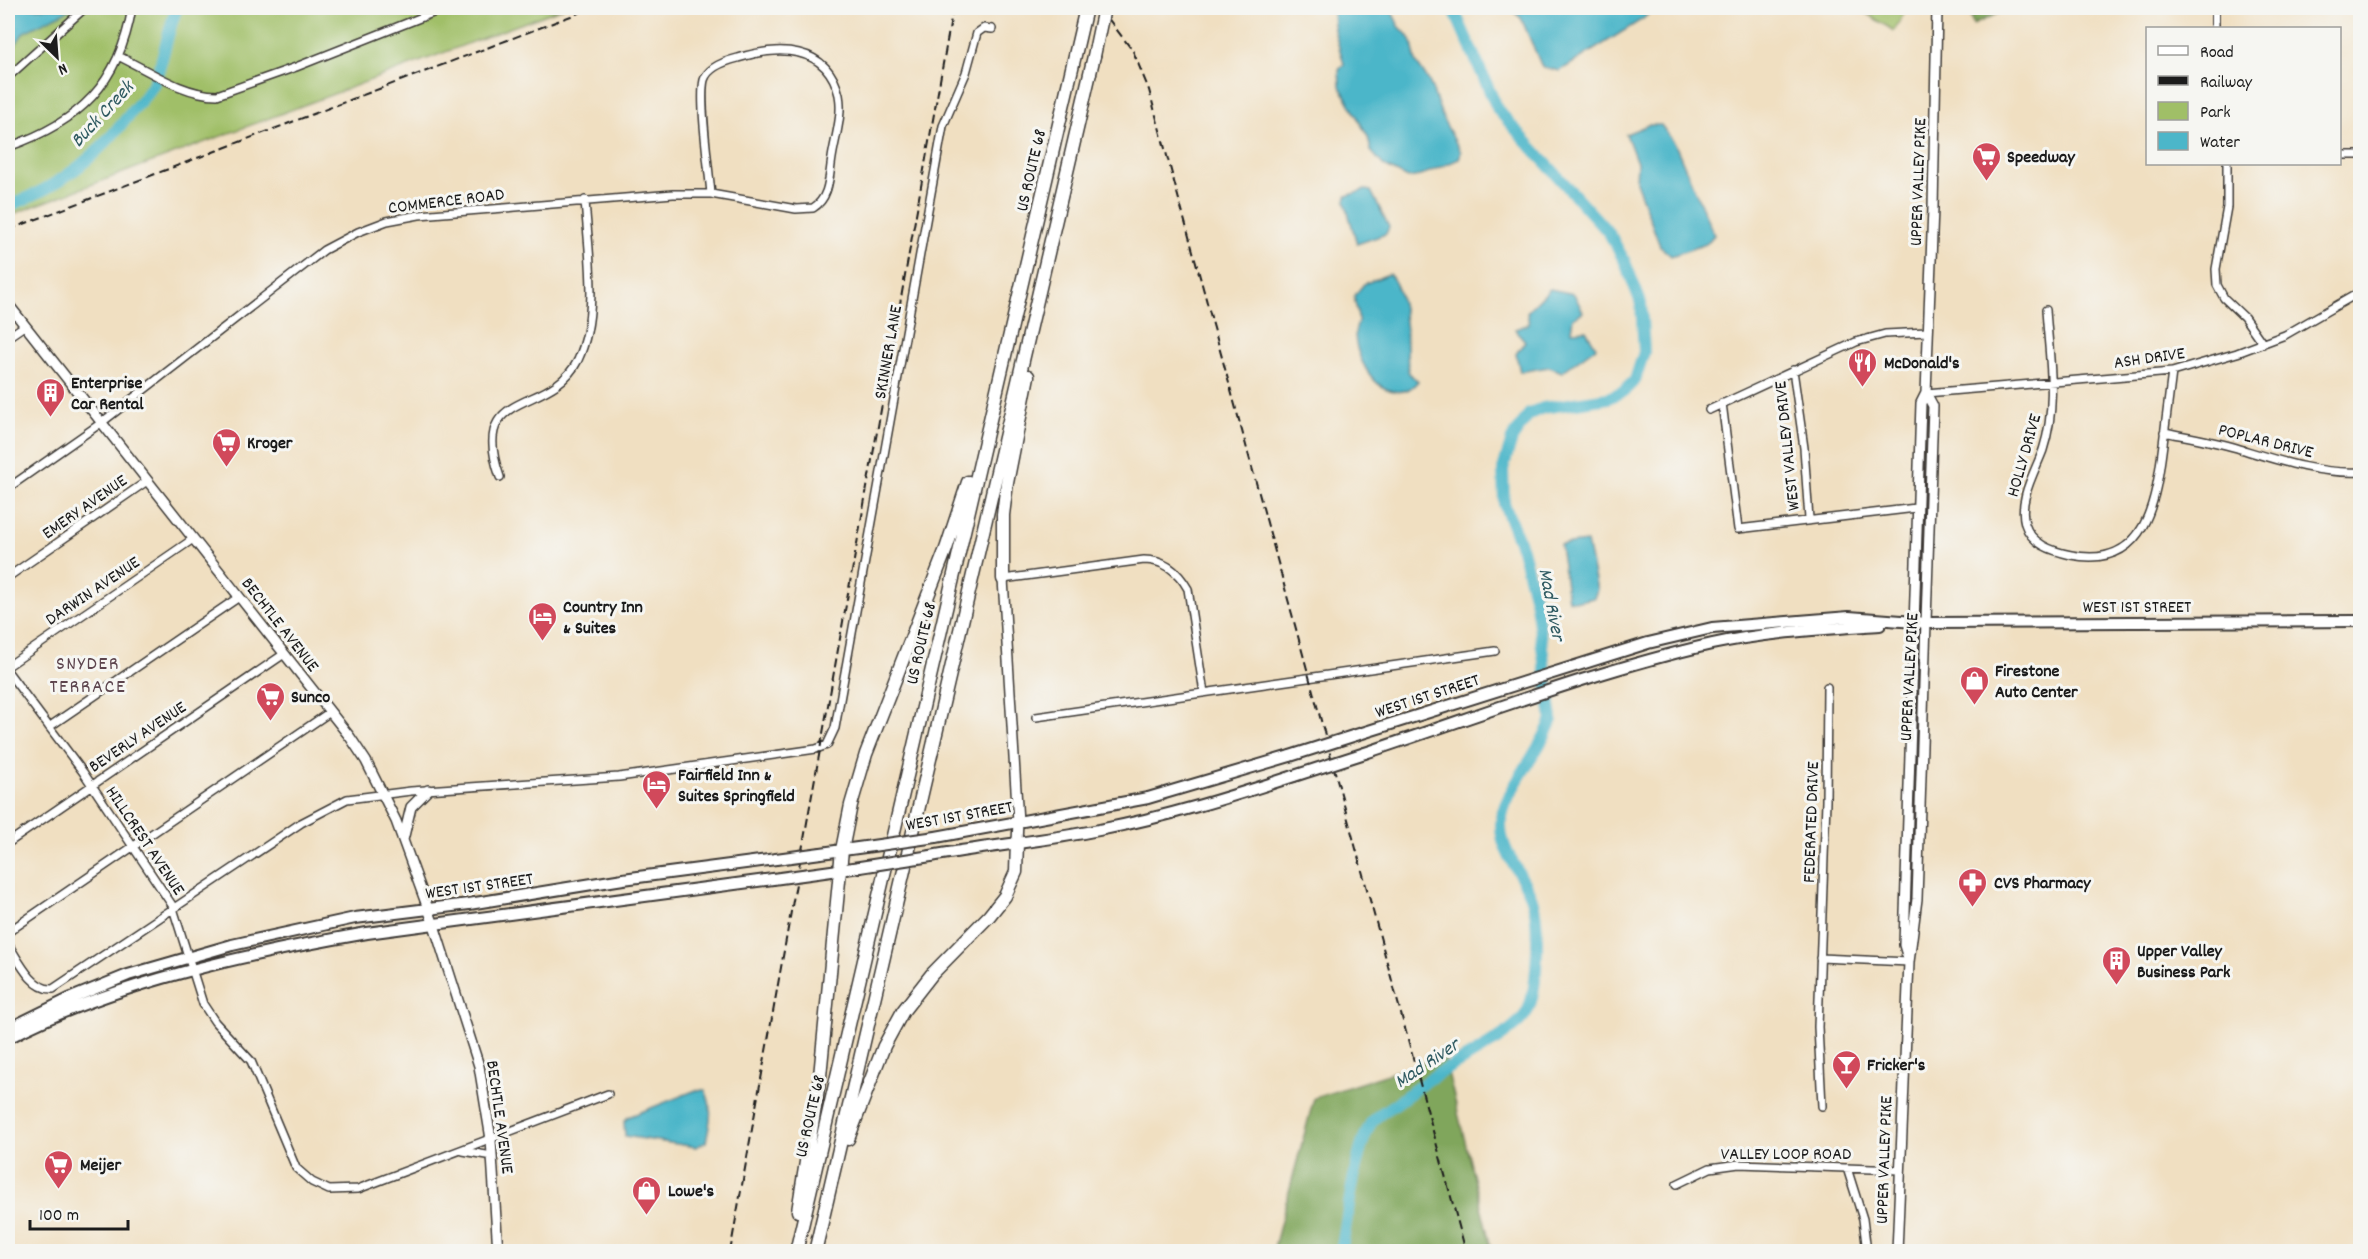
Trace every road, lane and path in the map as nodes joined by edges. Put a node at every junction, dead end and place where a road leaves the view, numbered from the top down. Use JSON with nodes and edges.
{"nodes":[{"id":1,"x":85,"y":8,"type":"edge"},
{"id":2,"x":132,"y":8,"type":"edge"},
{"id":3,"x":445,"y":8,"type":"edge"},
{"id":4,"x":1086,"y":8,"type":"edge"},
{"id":5,"x":1104,"y":8,"type":"edge"},
{"id":6,"x":1937,"y":8,"type":"edge"},
{"id":7,"x":2215,"y":8,"type":"edge"},
{"id":8,"x":2215,"y":27,"type":"edge"},
{"id":9,"x":992,"y":29,"type":"dead end"},
{"id":10,"x":118,"y":56,"type":"junction"},
{"id":11,"x":8,"y":77,"type":"edge"},
{"id":12,"x":8,"y":147,"type":"edge"},
{"id":13,"x":2341,"y":155,"type":"edge"},
{"id":14,"x":2361,"y":155,"type":"edge"},
{"id":15,"x":2227,"y":165,"type":"edge"},
{"id":16,"x":711,"y":194,"type":"junction"},
{"id":17,"x":585,"y":200,"type":"junction"},
{"id":18,"x":2361,"y":292,"type":"edge"},
{"id":19,"x":1038,"y":299,"type":"junction"},
{"id":20,"x":8,"y":304,"type":"edge"},
{"id":21,"x":2046,"y":310,"type":"dead end"},
{"id":22,"x":24,"y":326,"type":"junction"},
{"id":23,"x":1928,"y":332,"type":"junction"},
{"id":24,"x":8,"y":337,"type":"edge"},
{"id":25,"x":2263,"y":344,"type":"junction"},
{"id":26,"x":1793,"y":370,"type":"junction"},
{"id":27,"x":2172,"y":372,"type":"junction"},
{"id":28,"x":2051,"y":384,"type":"junction"},
{"id":29,"x":1926,"y":393,"type":"junction"},
{"id":30,"x":1722,"y":403,"type":"junction"},
{"id":31,"x":1709,"y":410,"type":"dead end"},
{"id":32,"x":101,"y":423,"type":"junction"},
{"id":33,"x":2164,"y":432,"type":"junction"},
{"id":34,"x":987,"y":433,"type":"junction"},
{"id":35,"x":2361,"y":472,"type":"edge"},
{"id":36,"x":500,"y":477,"type":"dead end"},
{"id":37,"x":147,"y":481,"type":"junction"},
{"id":38,"x":8,"y":488,"type":"edge"},
{"id":39,"x":1916,"y":508,"type":"junction"},
{"id":40,"x":1809,"y":519,"type":"junction"},
{"id":41,"x":193,"y":539,"type":"junction"},
{"id":42,"x":1929,"y":563,"type":"junction"},
{"id":43,"x":8,"y":577,"type":"edge"},
{"id":44,"x":1003,"y":579,"type":"junction"},
{"id":45,"x":238,"y":597,"type":"junction"},
{"id":46,"x":2361,"y":621,"type":"edge"},
{"id":47,"x":1913,"y":622,"type":"junction"},
{"id":48,"x":1928,"y":623,"type":"junction"},
{"id":49,"x":1495,"y":651,"type":"dead end"},
{"id":50,"x":284,"y":654,"type":"junction"},
{"id":51,"x":8,"y":666,"type":"edge"},
{"id":52,"x":8,"y":672,"type":"edge"},
{"id":53,"x":1827,"y":687,"type":"dead end"},
{"id":54,"x":1204,"y":693,"type":"junction"},
{"id":55,"x":330,"y":712,"type":"junction"},
{"id":56,"x":1036,"y":717,"type":"dead end"},
{"id":57,"x":49,"y":727,"type":"junction"},
{"id":58,"x":92,"y":786,"type":"junction"},
{"id":59,"x":428,"y":790,"type":"junction"},
{"id":60,"x":384,"y":793,"type":"junction"},
{"id":61,"x":1018,"y":822,"type":"junction"},
{"id":62,"x":403,"y":840,"type":"junction"},
{"id":63,"x":1017,"y":842,"type":"junction"},
{"id":64,"x":8,"y":843,"type":"edge"},
{"id":65,"x":133,"y":848,"type":"junction"},
{"id":66,"x":842,"y":850,"type":"junction"},
{"id":67,"x":840,"y":869,"type":"junction"},
{"id":68,"x":428,"y":908,"type":"junction"},
{"id":69,"x":174,"y":910,"type":"junction"},
{"id":70,"x":434,"y":925,"type":"junction"},
{"id":71,"x":8,"y":932,"type":"edge"},
{"id":72,"x":8,"y":944,"type":"edge"},
{"id":73,"x":189,"y":956,"type":"junction"},
{"id":74,"x":1820,"y":958,"type":"junction"},
{"id":75,"x":1909,"y":962,"type":"junction"},
{"id":76,"x":193,"y":971,"type":"junction"},
{"id":77,"x":8,"y":1029,"type":"edge"},
{"id":78,"x":8,"y":1038,"type":"edge"},
{"id":79,"x":608,"y":1094,"type":"dead end"},
{"id":80,"x":1822,"y":1106,"type":"dead end"},
{"id":81,"x":491,"y":1139,"type":"junction"},
{"id":82,"x":460,"y":1150,"type":"junction"},
{"id":83,"x":492,"y":1156,"type":"junction"},
{"id":84,"x":1847,"y":1168,"type":"junction"},
{"id":85,"x":1899,"y":1170,"type":"junction"},
{"id":86,"x":1677,"y":1184,"type":"dead end"},
{"id":87,"x":831,"y":1185,"type":"junction"},
{"id":88,"x":2361,"y":1250,"type":"edge"},
{"id":89,"x":498,"y":1251,"type":"edge"},
{"id":90,"x":791,"y":1251,"type":"edge"},
{"id":91,"x":796,"y":1251,"type":"edge"},
{"id":92,"x":815,"y":1251,"type":"edge"},
{"id":93,"x":1867,"y":1251,"type":"edge"},
{"id":94,"x":1897,"y":1251,"type":"edge"},
{"id":95,"x":2355,"y":1251,"type":"edge"}],
"edges":[{"from":1,"to":11,"type":"street"},
{"from":2,"to":10,"type":"street"},
{"from":3,"to":10,"type":"street"},
{"from":4,"to":34,"type":"highway","name":"US ROUTE 68"},
{"from":5,"to":19,"type":"highway","name":"US ROUTE 68","bridge":true},
{"from":6,"to":23,"type":"street","name":"UPPER VALLEY PIKE"},
{"from":7,"to":8,"type":"street"},
{"from":9,"to":59,"type":"street","name":"SKINNER LANE"},
{"from":10,"to":12,"type":"street"},
{"from":13,"to":14,"type":"street"},
{"from":15,"to":25,"type":"street"},
{"from":16,"to":16,"type":"street","name":"COMMERCE ROAD"},
{"from":16,"to":17,"type":"street","name":"COMMERCE ROAD"},
{"from":17,"to":32,"type":"street","name":"COMMERCE ROAD"},
{"from":17,"to":36,"type":"street"},
{"from":18,"to":25,"type":"street","name":"ASH DRIVE"},
{"from":19,"to":44,"type":"highway"},
{"from":19,"to":87,"type":"highway","name":"US ROUTE 68"},
{"from":20,"to":22,"type":"street","name":"BECHTLE AVENUE"},
{"from":21,"to":28,"type":"street","name":"HOLLY DRIVE"},
{"from":22,"to":24,"type":"street"},
{"from":22,"to":32,"type":"street","name":"BECHTLE AVENUE"},
{"from":23,"to":26,"type":"street"},
{"from":23,"to":29,"type":"street","name":"UPPER VALLEY PIKE"},
{"from":25,"to":27,"type":"street","name":"ASH DRIVE"},
{"from":26,"to":30,"type":"street"},
{"from":26,"to":40,"type":"street","name":"WEST VALLEY DRIVE"},
{"from":27,"to":28,"type":"street","name":"ASH DRIVE"},
{"from":27,"to":33,"type":"street","name":"HOLLY DRIVE"},
{"from":28,"to":29,"type":"street","name":"ASH DRIVE"},
{"from":28,"to":33,"type":"street","name":"HOLLY DRIVE"},
{"from":29,"to":39,"type":"street","name":"UPPER VALLEY PIKE"},
{"from":29,"to":42,"type":"street","name":"UPPER VALLEY PIKE"},
{"from":30,"to":31,"type":"street"},
{"from":30,"to":40,"type":"street"},
{"from":32,"to":37,"type":"street","name":"BECHTLE AVENUE"},
{"from":32,"to":38,"type":"street","name":"COMMERCE ROAD"},
{"from":33,"to":35,"type":"street","name":"POPLAR DRIVE"},
{"from":34,"to":66,"type":"highway"},
{"from":34,"to":91,"type":"highway","name":"US ROUTE 68"},
{"from":37,"to":41,"type":"street","name":"BECHTLE AVENUE"},
{"from":37,"to":43,"type":"street","name":"EMERY AVENUE"},
{"from":39,"to":40,"type":"street","name":"WEST VALLEY DRIVE"},
{"from":39,"to":42,"type":"street"},
{"from":39,"to":47,"type":"street","name":"UPPER VALLEY PIKE"},
{"from":41,"to":45,"type":"street","name":"BECHTLE AVENUE"},
{"from":41,"to":51,"type":"street","name":"DARWIN AVENUE"},
{"from":42,"to":48,"type":"street","name":"UPPER VALLEY PIKE"},
{"from":44,"to":54,"type":"street"},
{"from":44,"to":61,"type":"street"},
{"from":45,"to":50,"type":"street","name":"BECHTLE AVENUE"},
{"from":45,"to":57,"type":"street"},
{"from":46,"to":48,"type":"main road","name":"WEST 1ST STREET"},
{"from":47,"to":48,"type":"main road","name":"WEST 1ST STREET"},
{"from":47,"to":61,"type":"main road","name":"WEST 1ST STREET","bridge":true},
{"from":47,"to":63,"type":"main road","name":"WEST 1ST STREET","bridge":true},
{"from":47,"to":75,"type":"street","name":"UPPER VALLEY PIKE"},
{"from":48,"to":75,"type":"street","name":"UPPER VALLEY PIKE"},
{"from":49,"to":54,"type":"street","name":"WEST 1ST STREET"},
{"from":50,"to":55,"type":"street","name":"BECHTLE AVENUE"},
{"from":50,"to":58,"type":"street","name":"BEVERLY AVENUE"},
{"from":52,"to":57,"type":"street","name":"HILLCREST AVENUE"},
{"from":53,"to":74,"type":"street","name":"FEDERATED DRIVE"},
{"from":54,"to":56,"type":"street","name":"WEST 1ST STREET"},
{"from":55,"to":60,"type":"street","name":"BECHTLE AVENUE"},
{"from":55,"to":65,"type":"street"},
{"from":57,"to":58,"type":"street","name":"HILLCREST AVENUE"},
{"from":58,"to":64,"type":"street","name":"BEVERLY AVENUE"},
{"from":58,"to":65,"type":"street","name":"HILLCREST AVENUE"},
{"from":59,"to":60,"type":"street"},
{"from":59,"to":62,"type":"street"},
{"from":60,"to":62,"type":"street","name":"BECHTLE AVENUE"},
{"from":60,"to":69,"type":"street"},
{"from":61,"to":63,"type":"street"},
{"from":61,"to":66,"type":"main road","name":"WEST 1ST STREET","bridge":true},
{"from":62,"to":68,"type":"street","name":"BECHTLE AVENUE"},
{"from":63,"to":67,"type":"main road","name":"WEST 1ST STREET","bridge":true},
{"from":63,"to":87,"type":"highway"},
{"from":65,"to":69,"type":"street","name":"HILLCREST AVENUE"},
{"from":65,"to":71,"type":"street"},
{"from":66,"to":67,"type":"highway"},
{"from":66,"to":68,"type":"main road","name":"WEST 1ST STREET","bridge":true},
{"from":67,"to":70,"type":"main road","name":"WEST 1ST STREET","bridge":true},
{"from":67,"to":90,"type":"highway"},
{"from":68,"to":70,"type":"street","name":"BECHTLE AVENUE"},
{"from":68,"to":73,"type":"main road","name":"WEST 1ST STREET"},
{"from":69,"to":72,"type":"street"},
{"from":69,"to":73,"type":"street","name":"HILLCREST AVENUE"},
{"from":70,"to":76,"type":"main road","name":"WEST 1ST STREET"},
{"from":70,"to":81,"type":"street","name":"BECHTLE AVENUE"},
{"from":73,"to":76,"type":"street","name":"HILLCREST AVENUE"},
{"from":73,"to":77,"type":"main road","name":"WEST 1ST STREET"},
{"from":74,"to":75,"type":"street"},
{"from":74,"to":80,"type":"street","name":"FEDERATED DRIVE"},
{"from":75,"to":85,"type":"street","name":"UPPER VALLEY PIKE"},
{"from":76,"to":78,"type":"main road","name":"WEST 1ST STREET"},
{"from":76,"to":82,"type":"street","name":"HILLCREST AVENUE"},
{"from":79,"to":81,"type":"street","name":"HILLCREST AVENUE"},
{"from":81,"to":82,"type":"street","name":"HILLCREST AVENUE"},
{"from":81,"to":83,"type":"street","name":"BECHTLE AVENUE"},
{"from":82,"to":83,"type":"street"},
{"from":83,"to":89,"type":"street","name":"BECHTLE AVENUE"},
{"from":84,"to":85,"type":"street","name":"VALLEY LOOP ROAD"},
{"from":84,"to":86,"type":"street","name":"VALLEY LOOP ROAD"},
{"from":84,"to":93,"type":"street"},
{"from":85,"to":94,"type":"street","name":"UPPER VALLEY PIKE"},
{"from":87,"to":92,"type":"highway","name":"US ROUTE 68"},
{"from":88,"to":95,"type":"street"}]}
